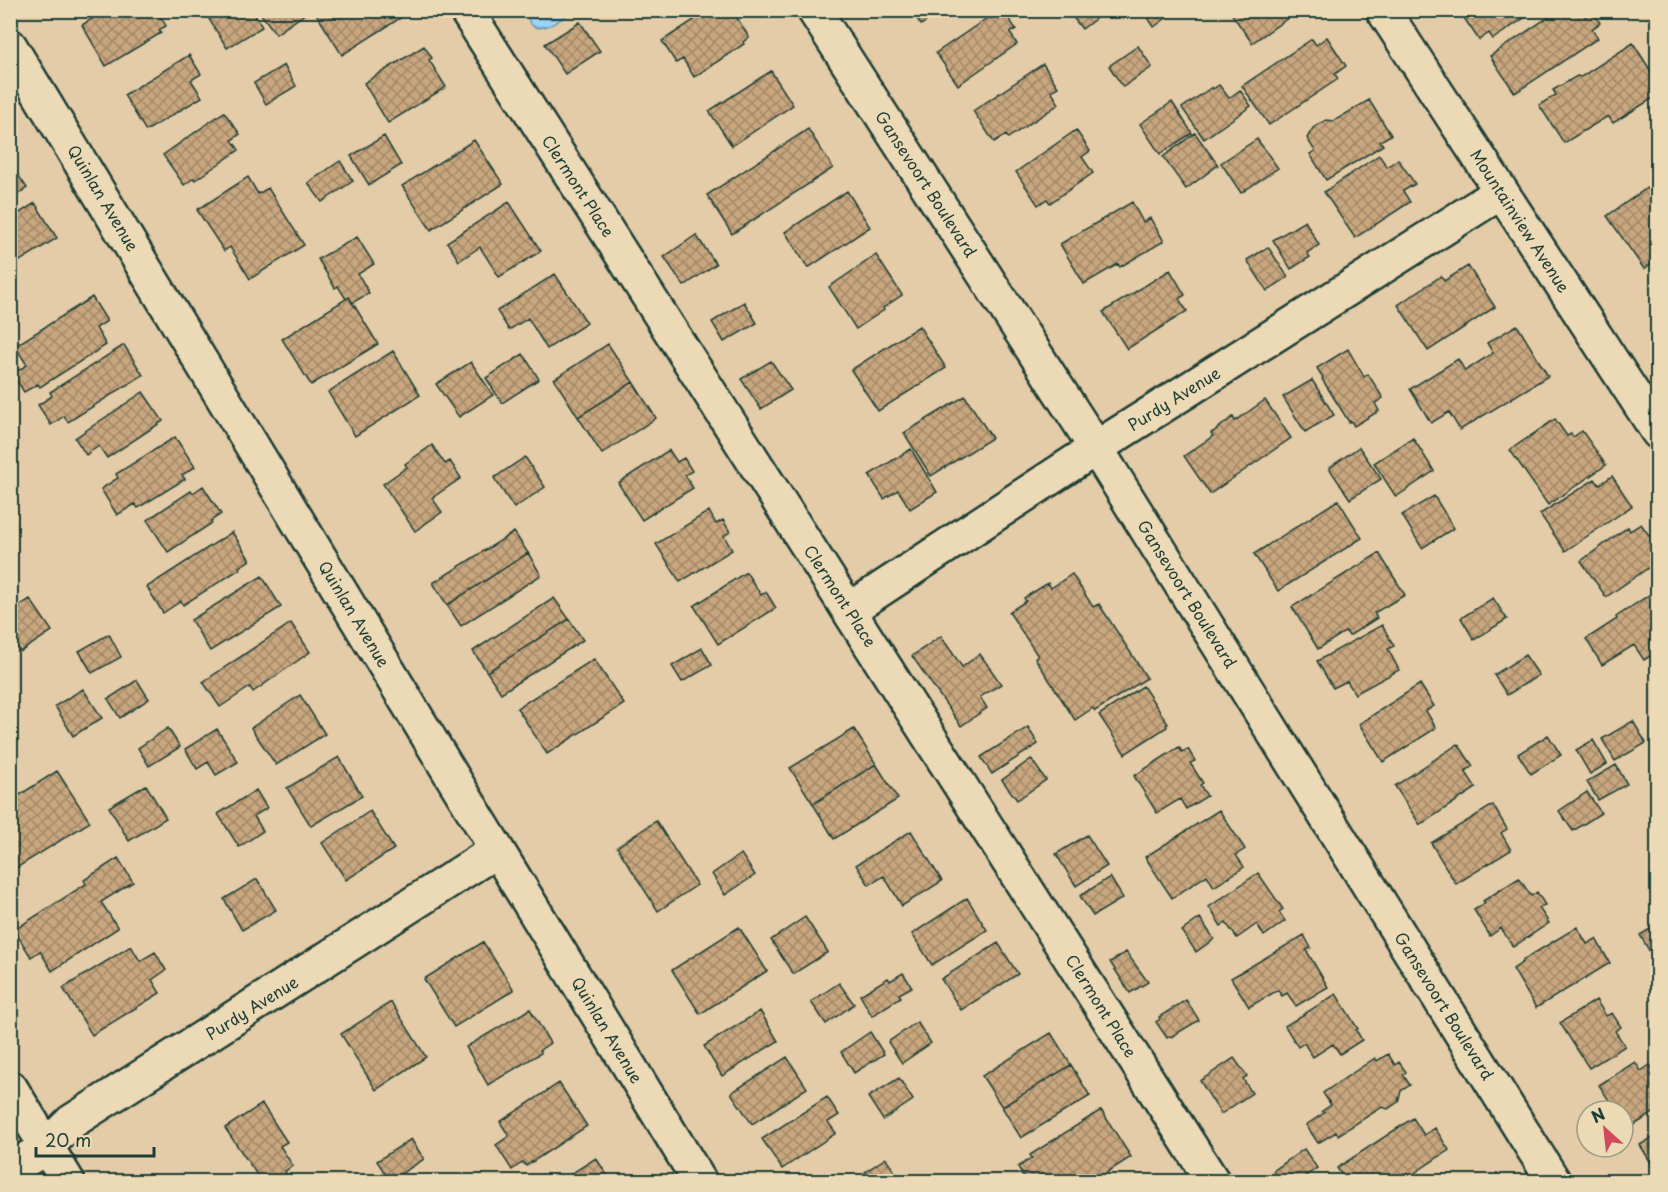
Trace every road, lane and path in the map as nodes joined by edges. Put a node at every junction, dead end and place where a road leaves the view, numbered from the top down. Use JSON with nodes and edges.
{"nodes":[{"id":1,"x":466,"y":10,"type":"edge"},
{"id":2,"x":814,"y":10,"type":"edge"},
{"id":3,"x":1383,"y":10,"type":"edge"},
{"id":4,"x":10,"y":46,"type":"edge"},
{"id":5,"x":1501,"y":192,"type":"junction"},
{"id":6,"x":1658,"y":432,"type":"edge"},
{"id":7,"x":1096,"y":448,"type":"junction"},
{"id":8,"x":849,"y":610,"type":"junction"},
{"id":9,"x":497,"y":850,"type":"junction"},
{"id":10,"x":10,"y":1087,"type":"edge"},
{"id":11,"x":46,"y":1147,"type":"junction"},
{"id":12,"x":10,"y":1170,"type":"edge"},
{"id":13,"x":68,"y":1182,"type":"edge"},
{"id":14,"x":700,"y":1182,"type":"edge"},
{"id":15,"x":1213,"y":1182,"type":"edge"},
{"id":16,"x":1554,"y":1182,"type":"edge"}],
"edges":[{"from":1,"to":8,"type":"street","name":"Clermont Place"},
{"from":2,"to":7,"type":"street","name":"Gansevoort Boulevard"},
{"from":3,"to":5,"type":"street","name":"Mountainview Avenue"},
{"from":4,"to":9,"type":"street","name":"Quinlan Avenue"},
{"from":5,"to":6,"type":"street","name":"Mountainview Avenue"},
{"from":5,"to":7,"type":"street","name":"Purdy Avenue"},
{"from":7,"to":8,"type":"street","name":"Purdy Avenue"},
{"from":7,"to":16,"type":"street","name":"Gansevoort Boulevard"},
{"from":8,"to":15,"type":"street","name":"Clermont Place"},
{"from":9,"to":11,"type":"street","name":"Purdy Avenue"},
{"from":9,"to":14,"type":"street","name":"Quinlan Avenue"},
{"from":10,"to":11,"type":"street"},
{"from":11,"to":12,"type":"street","name":"Purdy Avenue"},
{"from":11,"to":13,"type":"street"}]}
